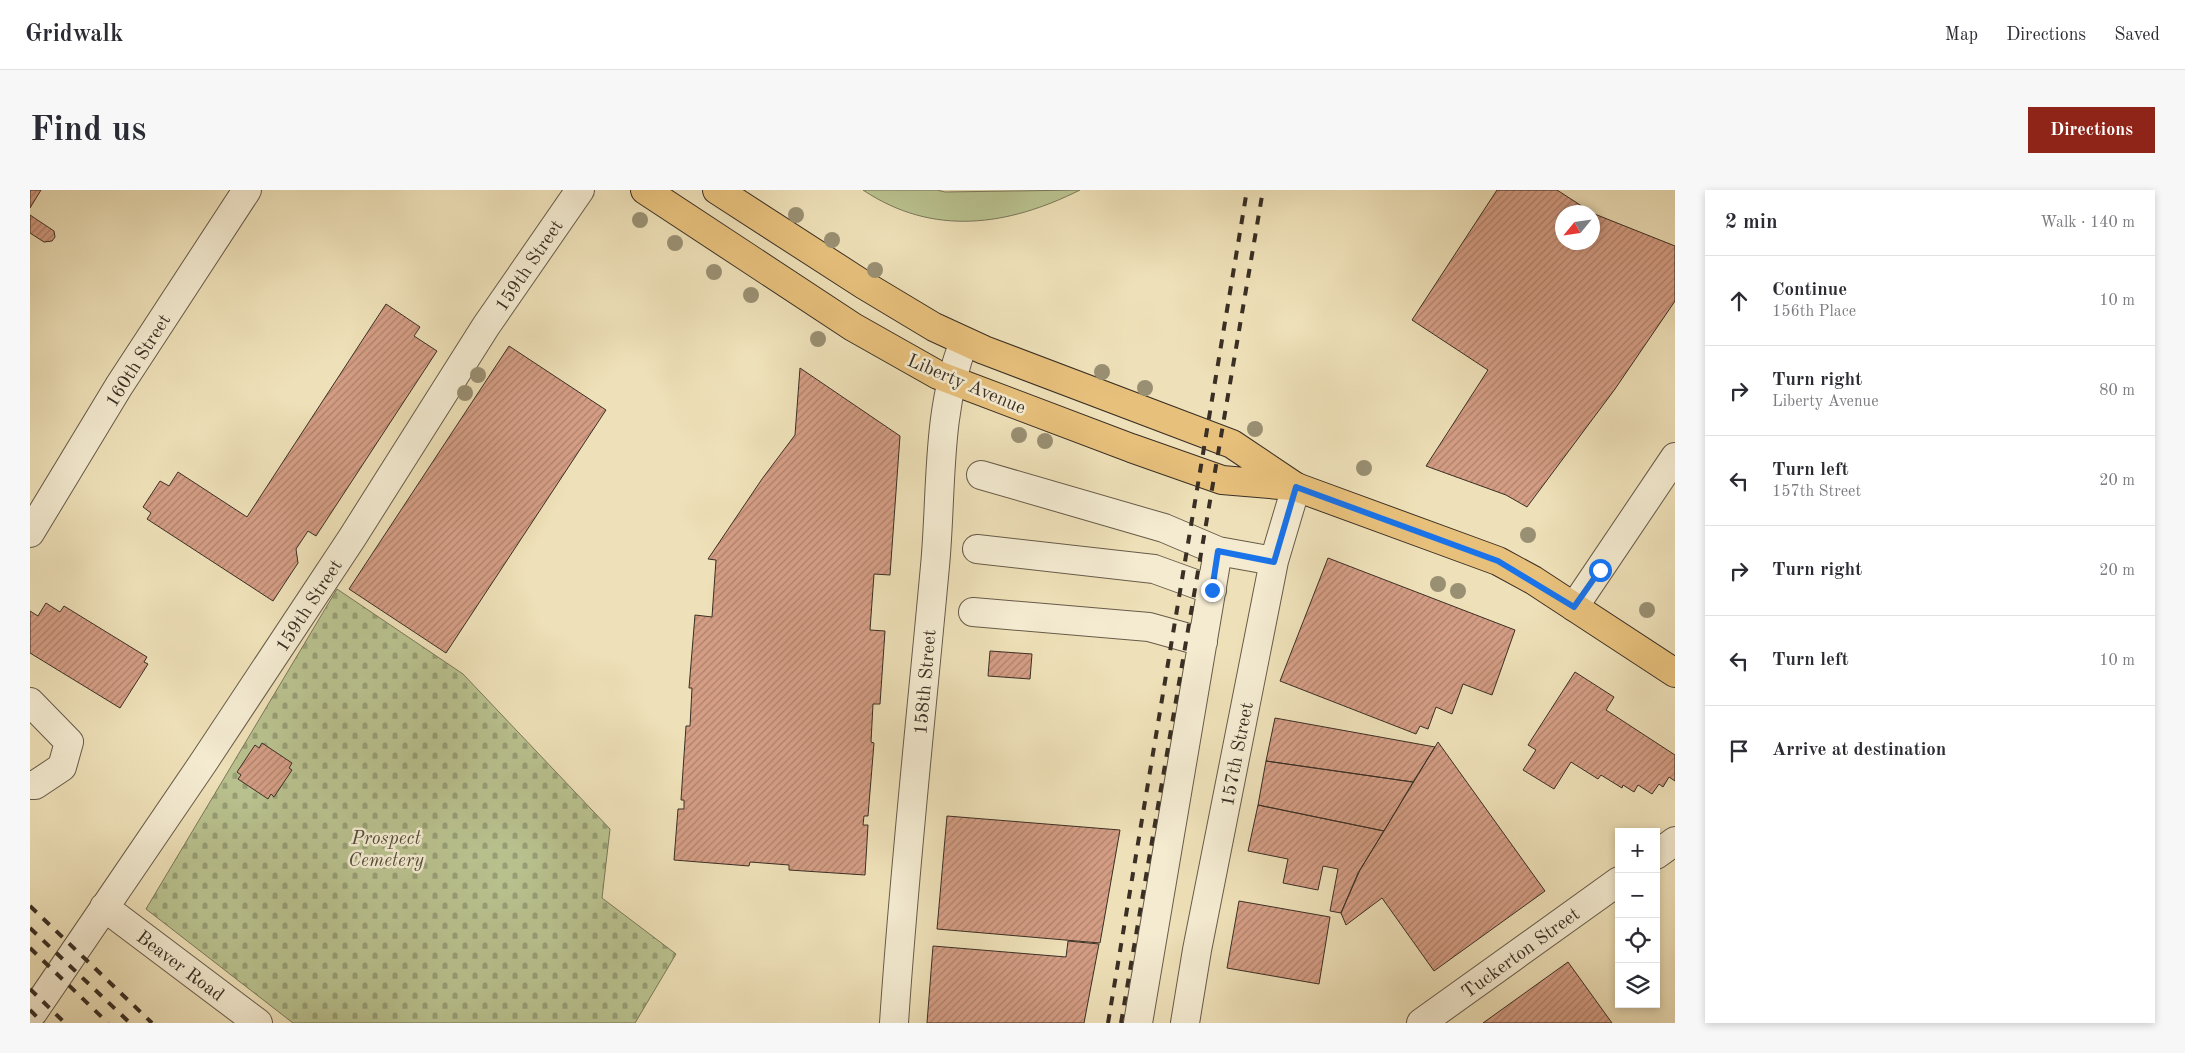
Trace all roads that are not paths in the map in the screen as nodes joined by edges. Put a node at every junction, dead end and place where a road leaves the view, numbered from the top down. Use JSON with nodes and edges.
{"nodes":[{"id":1,"x":246,"y":190,"type":"edge"},
{"id":2,"x":580,"y":190,"type":"edge"},
{"id":3,"x":645,"y":190,"type":"edge"},
{"id":4,"x":717,"y":190,"type":"edge"},
{"id":5,"x":964,"y":342,"type":"junction"},
{"id":6,"x":951,"y":381,"type":"junction"},
{"id":7,"x":1675,"y":457,"type":"edge"},
{"id":8,"x":982,"y":475,"type":"dead end"},
{"id":9,"x":1296,"y":487,"type":"junction"},
{"id":10,"x":30,"y":533,"type":"edge"},
{"id":11,"x":977,"y":549,"type":"dead end"},
{"id":12,"x":1218,"y":551,"type":"junction"},
{"id":13,"x":1274,"y":562,"type":"junction"},
{"id":14,"x":1212,"y":590,"type":"junction"},
{"id":15,"x":1574,"y":607,"type":"junction"},
{"id":16,"x":973,"y":612,"type":"dead end"},
{"id":17,"x":1203,"y":642,"type":"junction"},
{"id":18,"x":1675,"y":673,"type":"edge"},
{"id":19,"x":30,"y":702,"type":"edge"},
{"id":20,"x":30,"y":785,"type":"edge"},
{"id":21,"x":1675,"y":841,"type":"edge"},
{"id":22,"x":1660,"y":852,"type":"edge"},
{"id":23,"x":1615,"y":885,"type":"edge"},
{"id":24,"x":104,"y":907,"type":"junction"},
{"id":25,"x":30,"y":1016,"type":"edge"},
{"id":26,"x":258,"y":1023,"type":"edge"},
{"id":27,"x":894,"y":1023,"type":"edge"},
{"id":28,"x":1138,"y":1023,"type":"edge"},
{"id":29,"x":1185,"y":1023,"type":"edge"},
{"id":30,"x":1421,"y":1023,"type":"edge"}],
"edges":[{"from":1,"to":10,"type":"street","name":"160th Street"},
{"from":2,"to":24,"type":"street","name":"159th Street"},
{"from":3,"to":6,"type":"main road","name":"Liberty Avenue"},
{"from":4,"to":5,"type":"main road","name":"Liberty Avenue"},
{"from":5,"to":6,"type":"street","name":"158th Street"},
{"from":5,"to":9,"type":"main road","name":"Liberty Avenue"},
{"from":6,"to":9,"type":"main road","name":"Liberty Avenue"},
{"from":6,"to":27,"type":"street","name":"158th Street"},
{"from":7,"to":15,"type":"street"},
{"from":8,"to":12,"type":"street"},
{"from":9,"to":13,"type":"street","name":"157th Street"},
{"from":9,"to":15,"type":"main road","name":"Liberty Avenue"},
{"from":11,"to":14,"type":"street"},
{"from":12,"to":13,"type":"street"},
{"from":12,"to":14,"type":"street"},
{"from":13,"to":29,"type":"street","name":"157th Street"},
{"from":14,"to":17,"type":"street"},
{"from":15,"to":18,"type":"main road","name":"Liberty Avenue"},
{"from":16,"to":17,"type":"street"},
{"from":17,"to":28,"type":"street"},
{"from":19,"to":20,"type":"street"},
{"from":21,"to":22,"type":"street"},
{"from":23,"to":30,"type":"street","name":"Tuckerton Street"},
{"from":24,"to":25,"type":"street","name":"159th Street"},
{"from":24,"to":26,"type":"street","name":"Beaver Road"}]}
